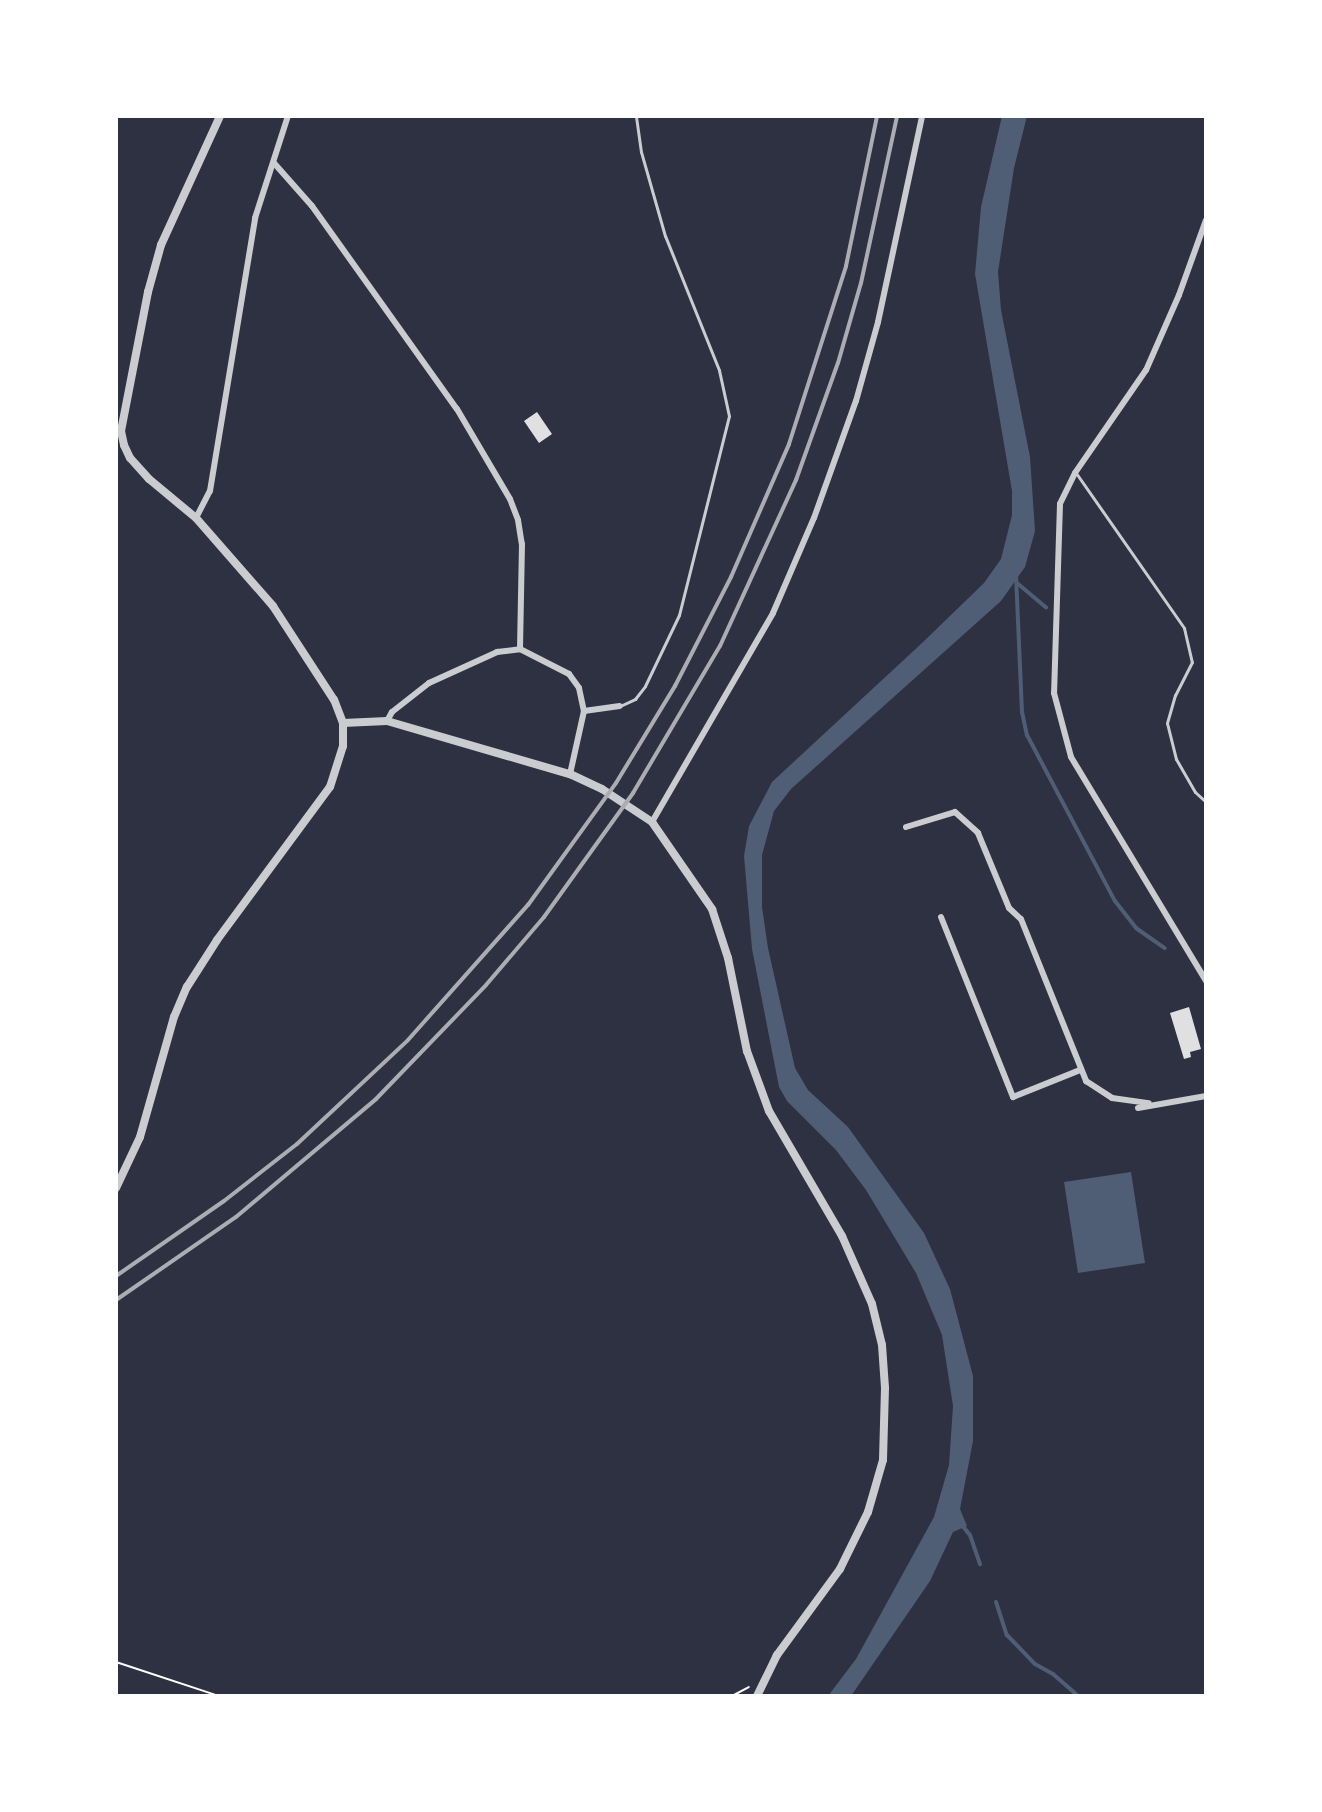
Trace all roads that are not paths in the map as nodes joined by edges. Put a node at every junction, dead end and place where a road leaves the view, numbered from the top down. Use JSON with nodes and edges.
{"nodes":[{"id":1,"x":220,"y":116,"type":"edge"},
{"id":2,"x":288,"y":116,"type":"edge"},
{"id":3,"x":636,"y":116,"type":"edge"},
{"id":4,"x":922,"y":116,"type":"edge"},
{"id":5,"x":274,"y":163,"type":"junction"},
{"id":6,"x":1206,"y":220,"type":"edge"},
{"id":7,"x":1075,"y":473,"type":"junction"},
{"id":8,"x":196,"y":518,"type":"junction"},
{"id":9,"x":520,"y":649,"type":"junction"},
{"id":10,"x":620,"y":706,"type":"joint"},
{"id":11,"x":584,"y":711,"type":"junction"},
{"id":12,"x":387,"y":721,"type":"junction"},
{"id":13,"x":343,"y":723,"type":"junction"},
{"id":14,"x":570,"y":774,"type":"junction"},
{"id":15,"x":1206,"y":802,"type":"edge"},
{"id":16,"x":652,"y":822,"type":"junction"},
{"id":17,"x":906,"y":827,"type":"dead end"},
{"id":18,"x":941,"y":917,"type":"dead end"},
{"id":19,"x":1206,"y":981,"type":"edge"},
{"id":20,"x":1080,"y":1070,"type":"junction"},
{"id":21,"x":1206,"y":1096,"type":"edge"},
{"id":22,"x":1149,"y":1103,"type":"junction"},
{"id":23,"x":1138,"y":1108,"type":"dead end"},
{"id":24,"x":116,"y":1188,"type":"edge"},
{"id":25,"x":757,"y":1696,"type":"edge"}],
"edges":[{"from":1,"to":8,"type":"street"},
{"from":2,"to":5,"type":"street"},
{"from":3,"to":10,"type":"lane"},
{"from":4,"to":16,"type":"street"},
{"from":5,"to":8,"type":"street"},
{"from":5,"to":9,"type":"street"},
{"from":6,"to":7,"type":"street"},
{"from":7,"to":15,"type":"lane"},
{"from":7,"to":19,"type":"street"},
{"from":8,"to":13,"type":"street"},
{"from":9,"to":11,"type":"street"},
{"from":9,"to":12,"type":"street"},
{"from":10,"to":11,"type":"street"},
{"from":11,"to":14,"type":"street"},
{"from":12,"to":13,"type":"street"},
{"from":12,"to":14,"type":"street"},
{"from":13,"to":24,"type":"street"},
{"from":14,"to":16,"type":"street"},
{"from":16,"to":25,"type":"street"},
{"from":17,"to":20,"type":"street"},
{"from":18,"to":20,"type":"street"},
{"from":20,"to":22,"type":"street"},
{"from":21,"to":22,"type":"street"},
{"from":22,"to":23,"type":"street"}]}
